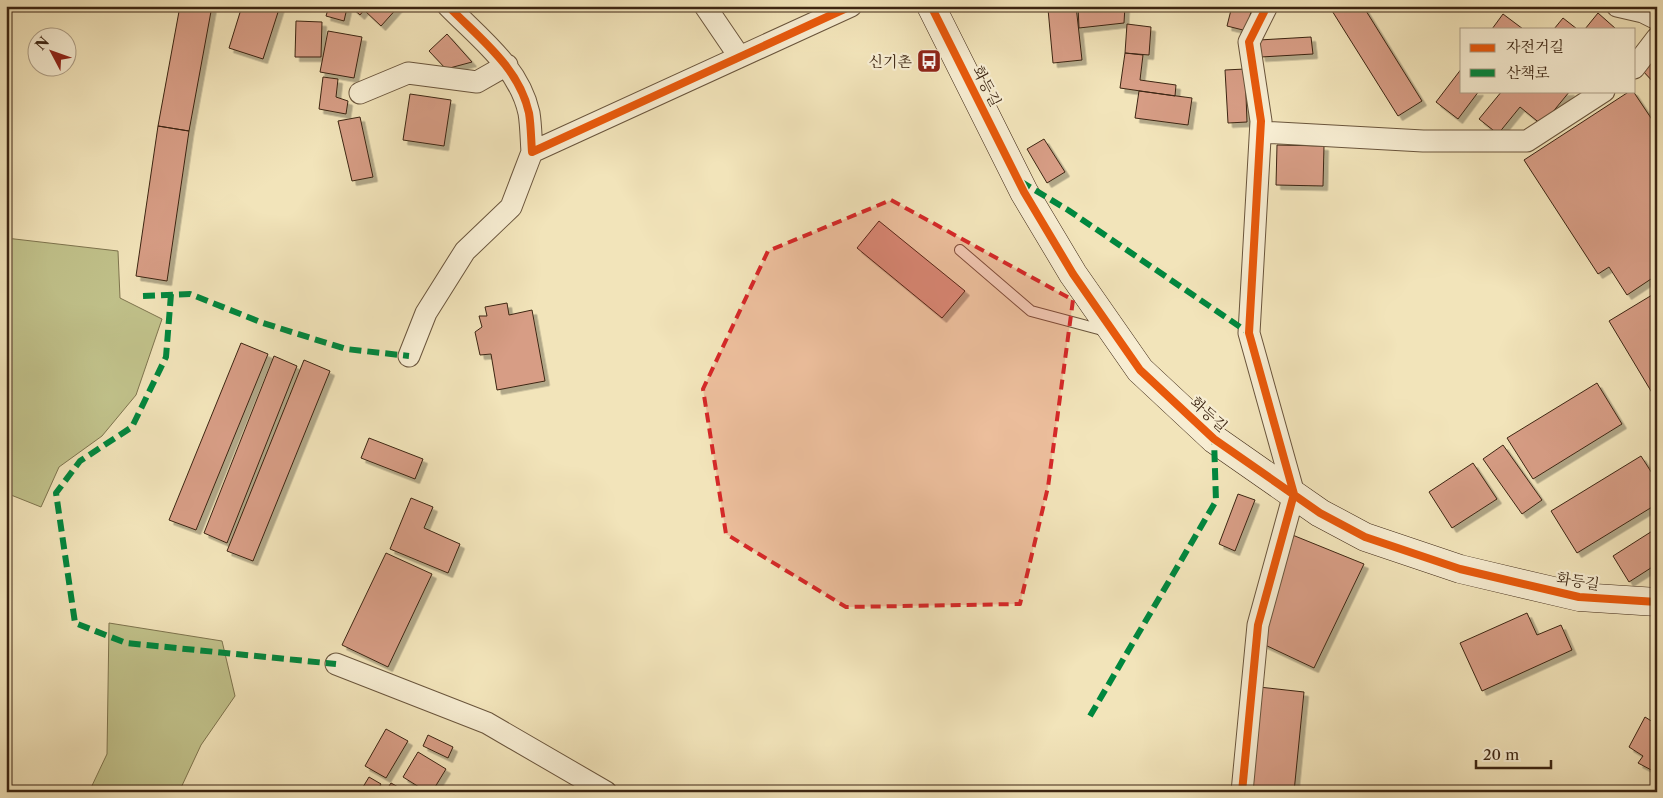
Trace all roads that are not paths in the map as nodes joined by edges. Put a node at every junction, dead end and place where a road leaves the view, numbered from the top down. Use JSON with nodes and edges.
{"nodes":[{"id":1,"x":448,"y":6,"type":"edge"},
{"id":2,"x":705,"y":6,"type":"edge"},
{"id":3,"x":850,"y":6,"type":"edge"},
{"id":4,"x":931,"y":6,"type":"edge"},
{"id":5,"x":1267,"y":6,"type":"edge"},
{"id":6,"x":1617,"y":6,"type":"edge"},
{"id":7,"x":1657,"y":19,"type":"edge"},
{"id":8,"x":1657,"y":38,"type":"edge"},
{"id":9,"x":739,"y":56,"type":"junction"},
{"id":10,"x":507,"y":65,"type":"junction"},
{"id":11,"x":1636,"y":65,"type":"edge"},
{"id":12,"x":360,"y":92,"type":"dead end"},
{"id":13,"x":1602,"y":92,"type":"edge"},
{"id":14,"x":1261,"y":132,"type":"junction"},
{"id":15,"x":532,"y":152,"type":"junction"},
{"id":16,"x":960,"y":250,"type":"dead end"},
{"id":17,"x":1115,"y":334,"type":"junction"},
{"id":18,"x":409,"y":356,"type":"dead end"},
{"id":19,"x":1294,"y":494,"type":"junction"},
{"id":20,"x":1657,"y":602,"type":"edge"},
{"id":21,"x":336,"y":664,"type":"dead end"},
{"id":22,"x":606,"y":792,"type":"edge"},
{"id":23,"x":1242,"y":792,"type":"edge"}],
"edges":[{"from":1,"to":10,"type":"street"},
{"from":2,"to":9,"type":"street"},
{"from":3,"to":9,"type":"street"},
{"from":4,"to":17,"type":"street","name":"화등길"},
{"from":5,"to":14,"type":"street"},
{"from":6,"to":7,"type":"street"},
{"from":8,"to":11,"type":"street"},
{"from":9,"to":15,"type":"street"},
{"from":10,"to":12,"type":"street"},
{"from":10,"to":15,"type":"street"},
{"from":13,"to":14,"type":"street"},
{"from":14,"to":19,"type":"street"},
{"from":15,"to":18,"type":"street"},
{"from":16,"to":17,"type":"lane"},
{"from":17,"to":19,"type":"street","name":"화등길"},
{"from":19,"to":20,"type":"street","name":"화등길"},
{"from":19,"to":23,"type":"street"},
{"from":21,"to":22,"type":"street"}]}
